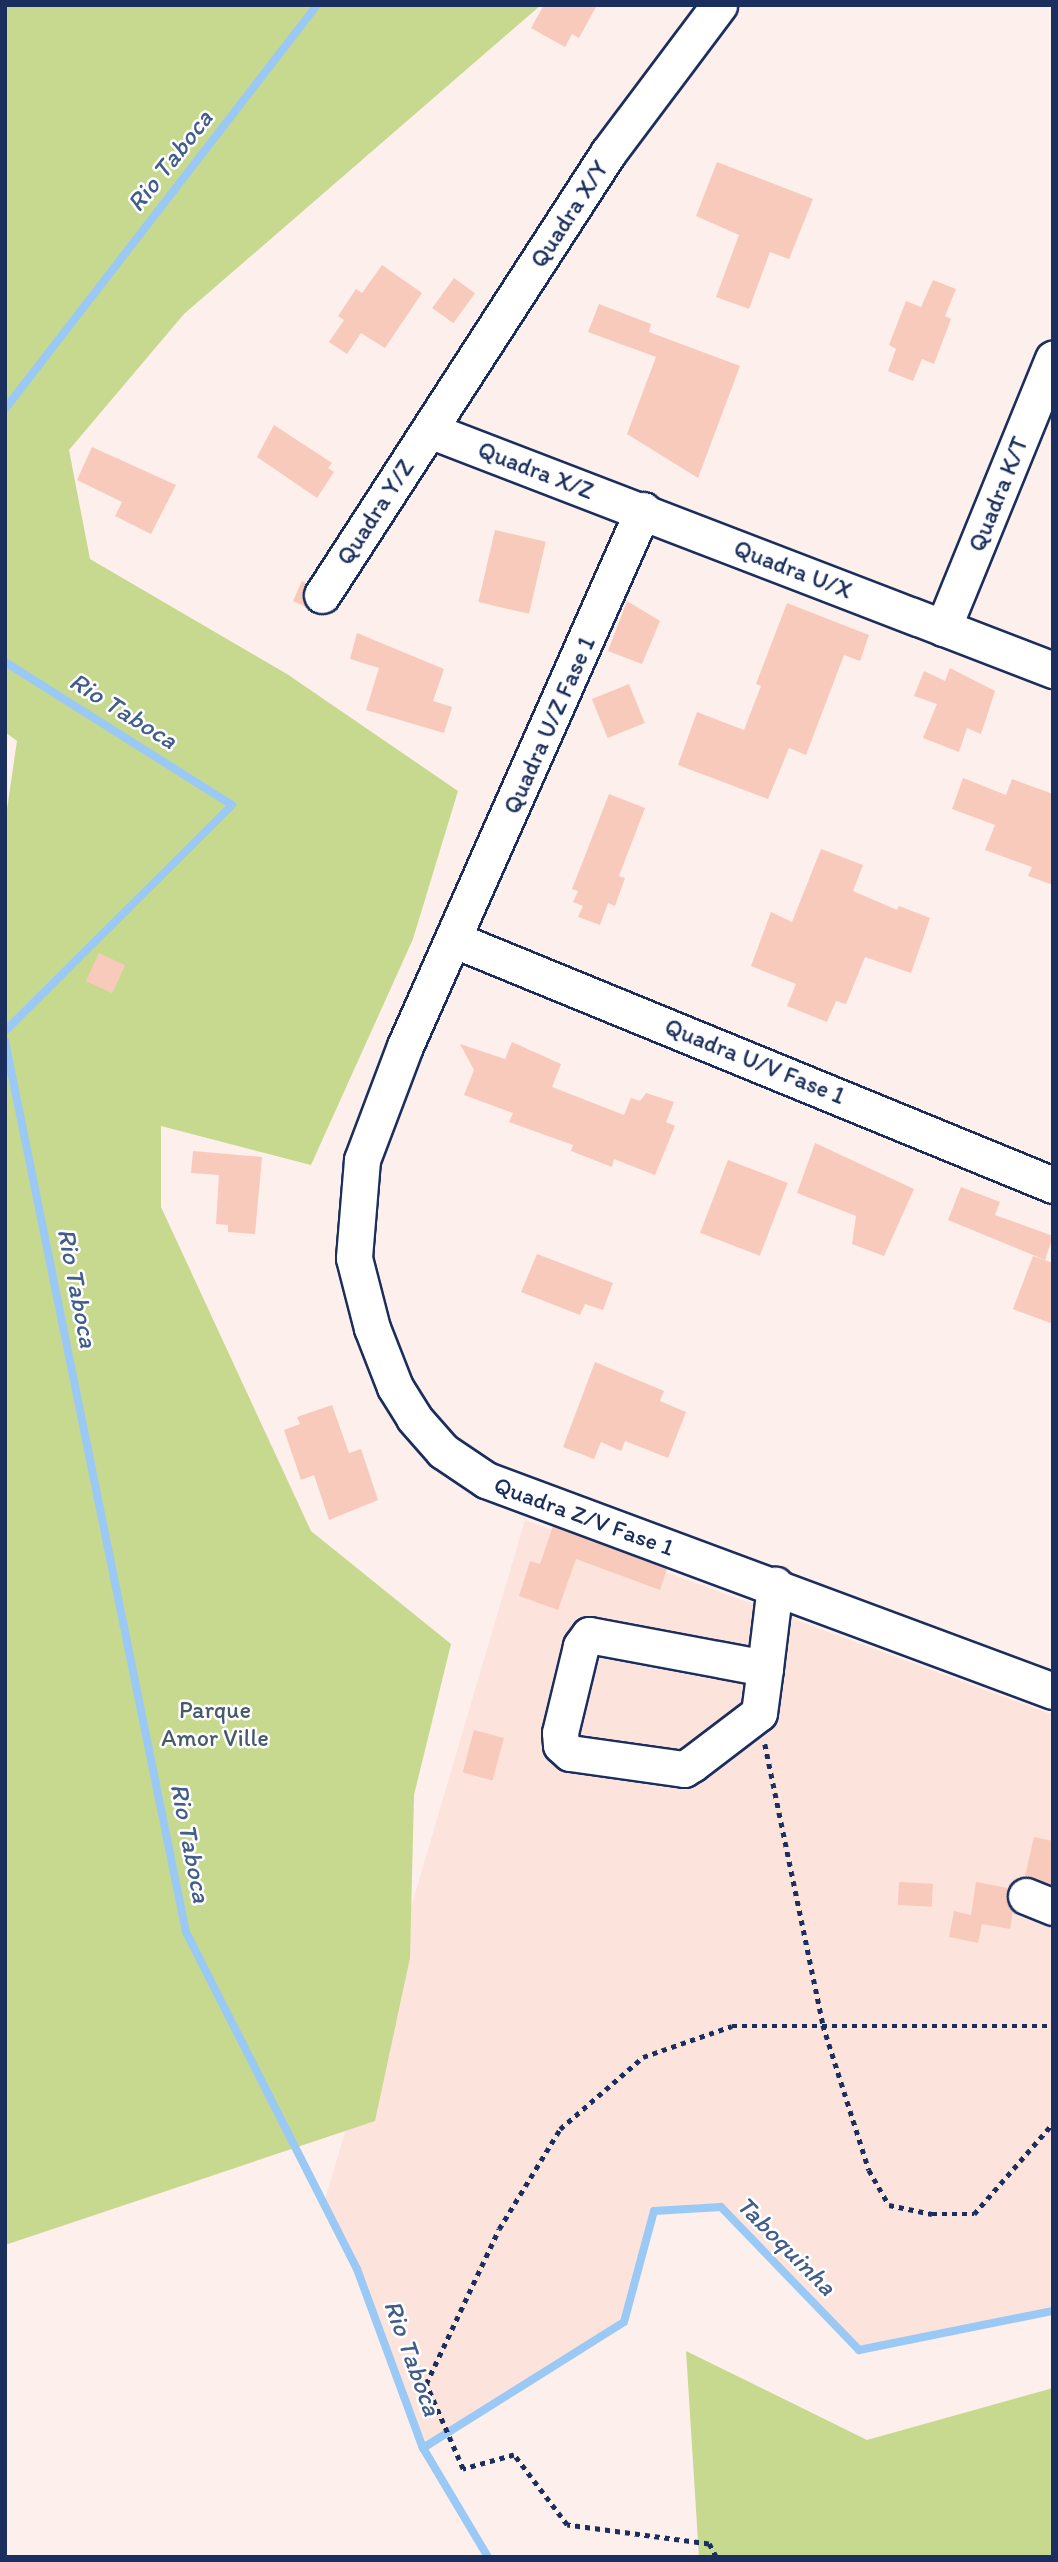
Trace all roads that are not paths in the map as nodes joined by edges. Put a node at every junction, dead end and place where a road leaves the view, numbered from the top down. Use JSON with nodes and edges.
{"nodes":[{"id":1,"x":719,"y":5,"type":"edge"},
{"id":2,"x":1053,"y":359,"type":"edge"},
{"id":3,"x":429,"y":430,"type":"junction"},
{"id":4,"x":643,"y":510,"type":"junction"},
{"id":5,"x":322,"y":595,"type":"dead end"},
{"id":6,"x":943,"y":628,"type":"junction"},
{"id":7,"x":1053,"y":670,"type":"edge"},
{"id":8,"x":455,"y":940,"type":"junction"},
{"id":9,"x":1053,"y":1185,"type":"edge"},
{"id":10,"x":775,"y":1585,"type":"junction"},
{"id":11,"x":765,"y":1668,"type":"junction"},
{"id":12,"x":1053,"y":1691,"type":"edge"}],
"edges":[{"from":1,"to":3,"type":"street","name":"Quadra X/Y"},
{"from":2,"to":6,"type":"street","name":"Quadra K/T"},
{"from":3,"to":4,"type":"street","name":"Quadra X/Z"},
{"from":3,"to":5,"type":"street","name":"Quadra Y/Z"},
{"from":4,"to":6,"type":"street","name":"Quadra U/X"},
{"from":4,"to":8,"type":"street","name":"Quadra U/Z Fase 1"},
{"from":6,"to":7,"type":"street","name":"Quadra U/X"},
{"from":8,"to":9,"type":"street","name":"Quadra U/V Fase 1"},
{"from":8,"to":10,"type":"street","name":"Quadra Z/V Fase 1"},
{"from":10,"to":11,"type":"street"},
{"from":10,"to":12,"type":"street","name":"Quadra Z/V Fase 1"},
{"from":11,"to":11,"type":"street"}]}
